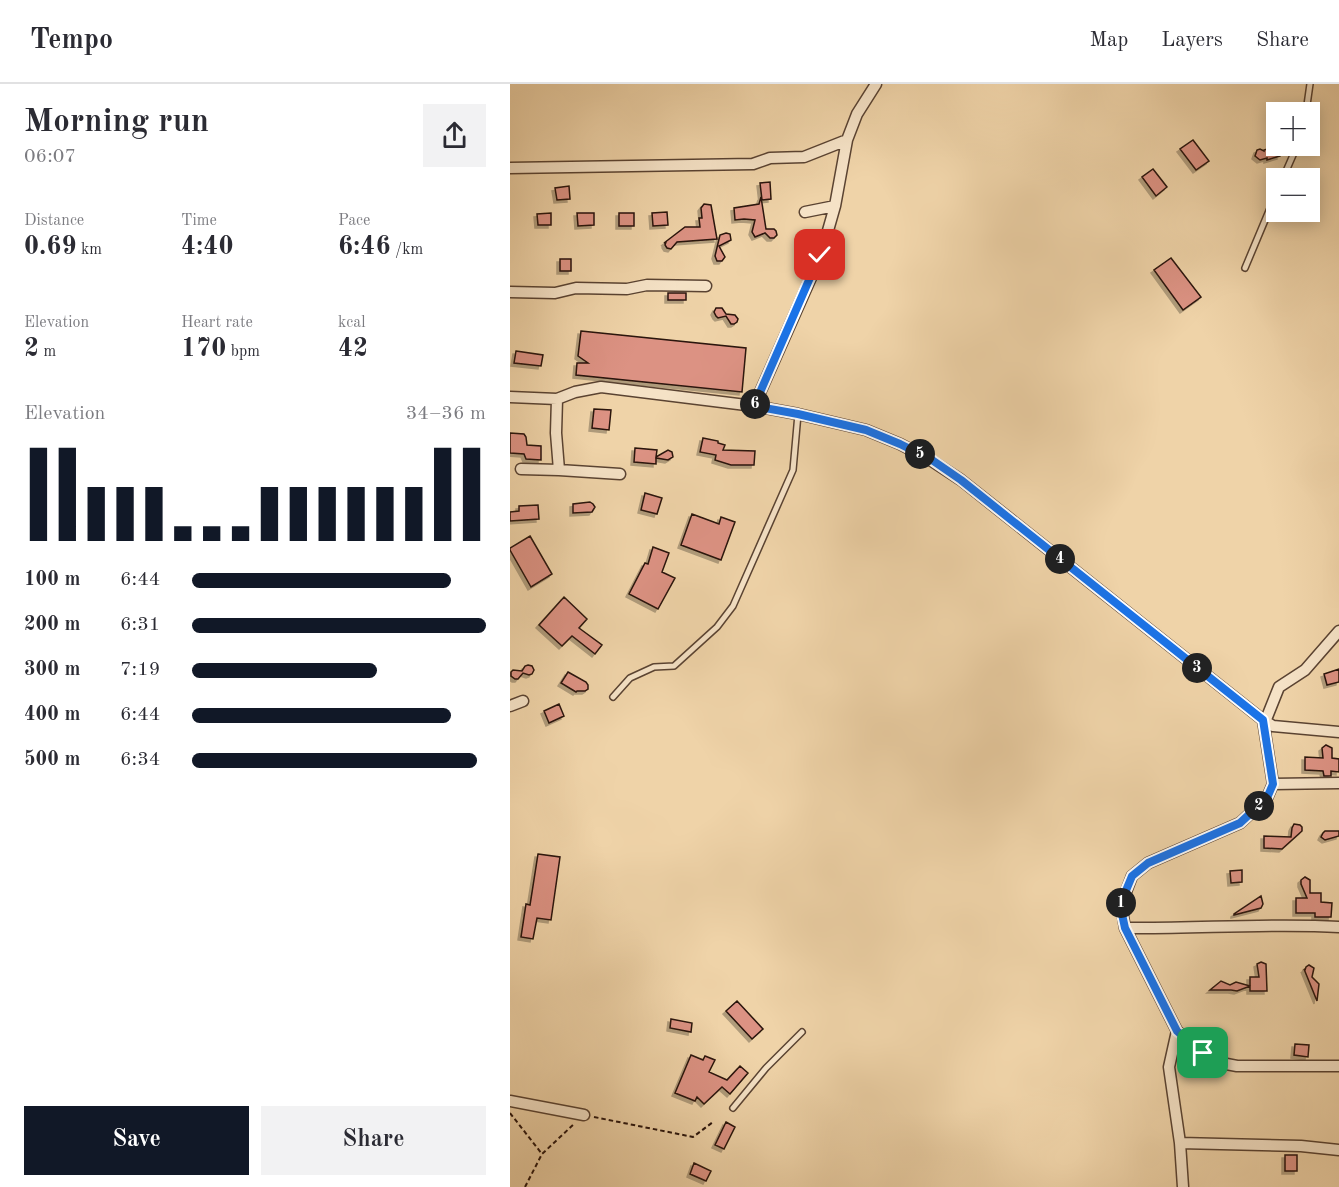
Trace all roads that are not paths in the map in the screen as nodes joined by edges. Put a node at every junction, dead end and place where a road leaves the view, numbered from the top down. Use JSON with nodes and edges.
{"nodes":[{"id":1,"x":876,"y":84,"type":"edge"},
{"id":2,"x":1310,"y":84,"type":"edge"},
{"id":3,"x":1307,"y":102,"type":"edge"},
{"id":4,"x":847,"y":140,"type":"junction"},
{"id":5,"x":510,"y":168,"type":"edge"},
{"id":6,"x":835,"y":206,"type":"junction"},
{"id":7,"x":805,"y":212,"type":"dead end"},
{"id":8,"x":1266,"y":218,"type":"edge"},
{"id":9,"x":1245,"y":268,"type":"dead end"},
{"id":10,"x":706,"y":286,"type":"dead end"},
{"id":11,"x":510,"y":292,"type":"edge"},
{"id":12,"x":510,"y":397,"type":"edge"},
{"id":13,"x":557,"y":399,"type":"junction"},
{"id":14,"x":754,"y":406,"type":"junction"},
{"id":15,"x":798,"y":414,"type":"junction"},
{"id":16,"x":521,"y":469,"type":"dead end"},
{"id":17,"x":559,"y":470,"type":"junction"},
{"id":18,"x":620,"y":474,"type":"dead end"},
{"id":19,"x":1339,"y":632,"type":"edge"},
{"id":20,"x":613,"y":696,"type":"dead end"},
{"id":21,"x":523,"y":701,"type":"dead end"},
{"id":22,"x":510,"y":706,"type":"edge"},
{"id":23,"x":1263,"y":720,"type":"junction"},
{"id":24,"x":1339,"y":732,"type":"edge"},
{"id":25,"x":1339,"y":783,"type":"edge"},
{"id":26,"x":1273,"y":784,"type":"junction"},
{"id":27,"x":1339,"y":927,"type":"edge"},
{"id":28,"x":1125,"y":928,"type":"junction"},
{"id":29,"x":1177,"y":1031,"type":"junction"},
{"id":30,"x":802,"y":1032,"type":"dead end"},
{"id":31,"x":1339,"y":1066,"type":"edge"},
{"id":32,"x":510,"y":1101,"type":"edge"},
{"id":33,"x":733,"y":1108,"type":"dead end"},
{"id":34,"x":584,"y":1115,"type":"road end"},
{"id":35,"x":1180,"y":1143,"type":"junction"},
{"id":36,"x":1339,"y":1150,"type":"edge"},
{"id":37,"x":1183,"y":1187,"type":"edge"}],
"edges":[{"from":1,"to":4,"type":"street"},
{"from":2,"to":3,"type":"lane"},
{"from":4,"to":5,"type":"street"},
{"from":4,"to":6,"type":"street"},
{"from":6,"to":7,"type":"street"},
{"from":6,"to":14,"type":"street"},
{"from":8,"to":9,"type":"lane"},
{"from":10,"to":11,"type":"street"},
{"from":12,"to":13,"type":"street"},
{"from":13,"to":14,"type":"street"},
{"from":13,"to":17,"type":"street"},
{"from":14,"to":15,"type":"street"},
{"from":15,"to":20,"type":"lane"},
{"from":15,"to":23,"type":"street"},
{"from":16,"to":17,"type":"street"},
{"from":17,"to":18,"type":"street"},
{"from":19,"to":23,"type":"street"},
{"from":21,"to":22,"type":"street"},
{"from":23,"to":24,"type":"street"},
{"from":23,"to":26,"type":"street"},
{"from":25,"to":26,"type":"street"},
{"from":26,"to":28,"type":"street"},
{"from":27,"to":28,"type":"street"},
{"from":28,"to":29,"type":"street"},
{"from":29,"to":31,"type":"street"},
{"from":29,"to":35,"type":"street"},
{"from":30,"to":33,"type":"lane"},
{"from":32,"to":34,"type":"street"},
{"from":35,"to":36,"type":"street"},
{"from":35,"to":37,"type":"street"}]}
